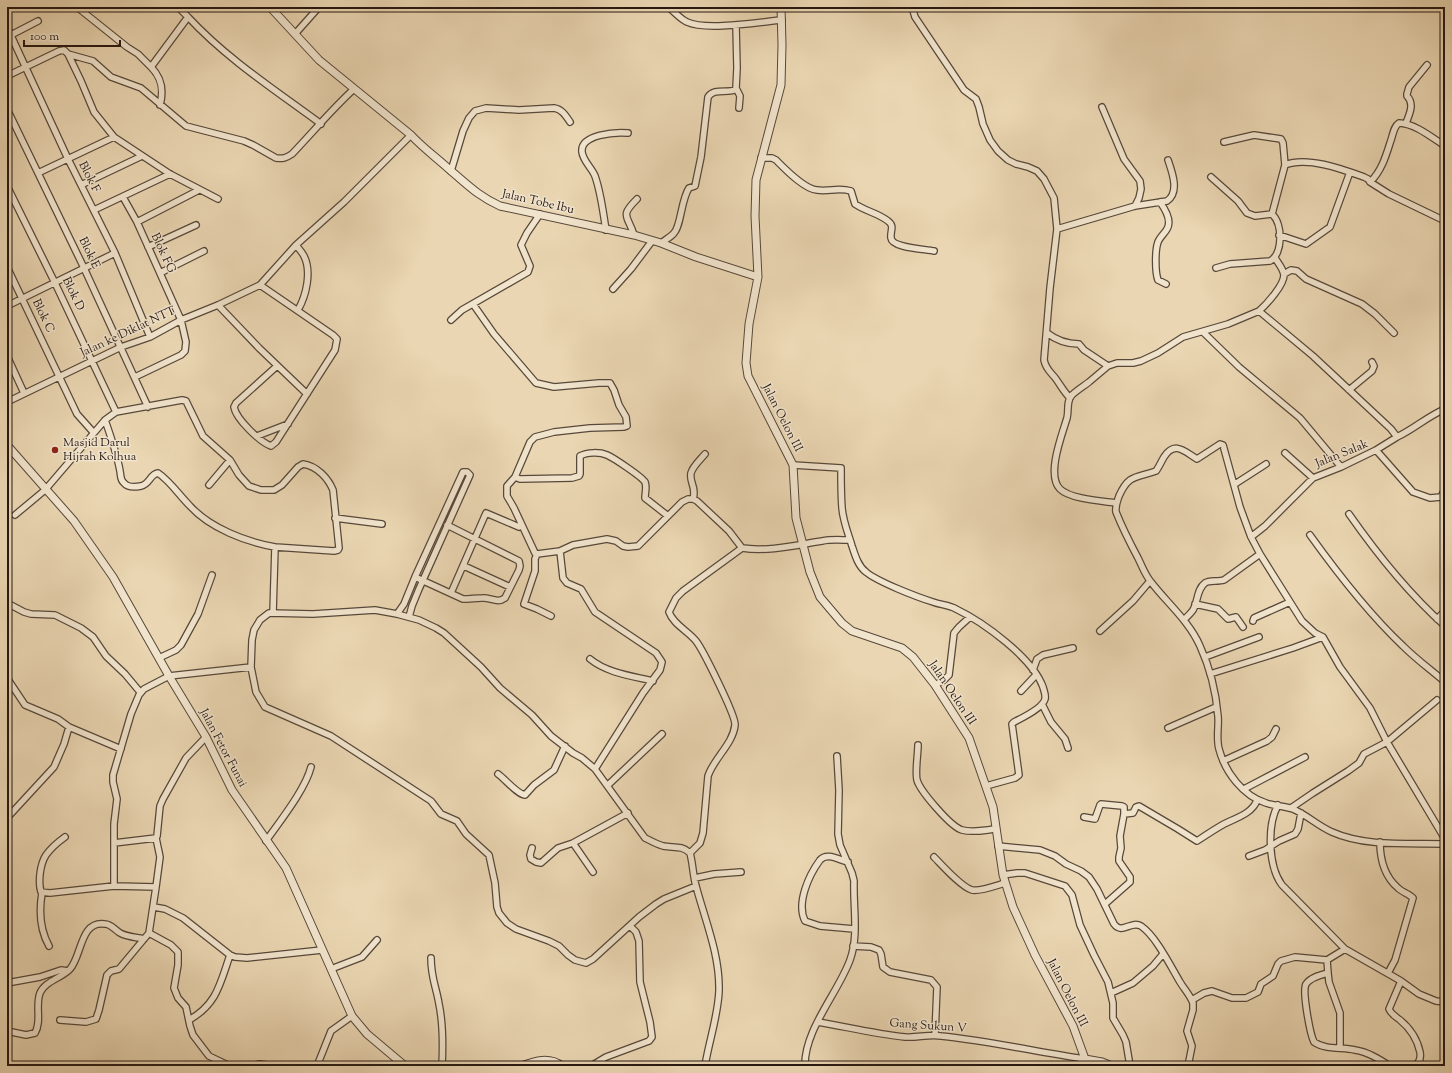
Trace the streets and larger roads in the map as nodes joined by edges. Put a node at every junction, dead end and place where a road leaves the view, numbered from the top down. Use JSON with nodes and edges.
{"nodes":[{"id":1,"x":77,"y":7,"type":"edge"},
{"id":2,"x":178,"y":7,"type":"edge"},
{"id":3,"x":270,"y":7,"type":"edge"},
{"id":4,"x":318,"y":7,"type":"edge"},
{"id":5,"x":668,"y":7,"type":"edge"},
{"id":6,"x":781,"y":7,"type":"edge"},
{"id":7,"x":912,"y":7,"type":"edge"},
{"id":8,"x":188,"y":16,"type":"junction"},
{"id":9,"x":782,"y":20,"type":"junction"},
{"id":10,"x":38,"y":21,"type":"dead end"},
{"id":11,"x":736,"y":25,"type":"junction"},
{"id":12,"x":7,"y":27,"type":"edge"},
{"id":13,"x":296,"y":34,"type":"junction"},
{"id":14,"x":11,"y":35,"type":"junction"},
{"id":15,"x":68,"y":54,"type":"junction"},
{"id":16,"x":1427,"y":65,"type":"dead end"},
{"id":17,"x":26,"y":67,"type":"junction"},
{"id":18,"x":151,"y":67,"type":"junction"},
{"id":19,"x":7,"y":76,"type":"edge"},
{"id":20,"x":736,"y":88,"type":"junction"},
{"id":21,"x":354,"y":89,"type":"junction"},
{"id":22,"x":160,"y":105,"type":"junction"},
{"id":23,"x":1102,"y":107,"type":"dead end"},
{"id":24,"x":739,"y":108,"type":"dead end"},
{"id":25,"x":7,"y":109,"type":"edge"},
{"id":26,"x":570,"y":122,"type":"dead end"},
{"id":27,"x":1406,"y":123,"type":"junction"},
{"id":28,"x":321,"y":124,"type":"junction"},
{"id":29,"x":628,"y":133,"type":"dead end"},
{"id":30,"x":411,"y":135,"type":"junction"},
{"id":31,"x":114,"y":137,"type":"junction"},
{"id":32,"x":1224,"y":142,"type":"dead end"},
{"id":33,"x":1445,"y":146,"type":"edge"},
{"id":34,"x":142,"y":156,"type":"junction"},
{"id":35,"x":762,"y":158,"type":"junction"},
{"id":36,"x":68,"y":159,"type":"junction"},
{"id":37,"x":1168,"y":160,"type":"dead end"},
{"id":38,"x":1285,"y":165,"type":"junction"},
{"id":39,"x":451,"y":171,"type":"junction"},
{"id":40,"x":1350,"y":172,"type":"junction"},
{"id":41,"x":38,"y":173,"type":"junction"},
{"id":42,"x":170,"y":174,"type":"junction"},
{"id":43,"x":1211,"y":177,"type":"dead end"},
{"id":44,"x":1370,"y":182,"type":"junction"},
{"id":45,"x":81,"y":185,"type":"junction"},
{"id":46,"x":7,"y":187,"type":"edge"},
{"id":47,"x":199,"y":190,"type":"junction"},
{"id":48,"x":123,"y":197,"type":"junction"},
{"id":49,"x":218,"y":199,"type":"dead end"},
{"id":50,"x":637,"y":199,"type":"dead end"},
{"id":51,"x":1160,"y":202,"type":"junction"},
{"id":52,"x":1135,"y":206,"type":"junction"},
{"id":53,"x":94,"y":210,"type":"junction"},
{"id":54,"x":540,"y":214,"type":"junction"},
{"id":55,"x":1272,"y":214,"type":"junction"},
{"id":56,"x":1445,"y":221,"type":"edge"},
{"id":57,"x":137,"y":222,"type":"junction"},
{"id":58,"x":196,"y":225,"type":"dead end"},
{"id":59,"x":1057,"y":229,"type":"junction"},
{"id":60,"x":606,"y":230,"type":"junction"},
{"id":61,"x":634,"y":235,"type":"junction"},
{"id":62,"x":1279,"y":235,"type":"junction"},
{"id":63,"x":652,"y":240,"type":"junction"},
{"id":64,"x":661,"y":243,"type":"junction"},
{"id":65,"x":296,"y":245,"type":"junction"},
{"id":66,"x":148,"y":247,"type":"junction"},
{"id":67,"x":204,"y":251,"type":"dead end"},
{"id":68,"x":934,"y":251,"type":"dead end"},
{"id":69,"x":115,"y":253,"type":"junction"},
{"id":70,"x":1275,"y":258,"type":"junction"},
{"id":71,"x":7,"y":267,"type":"edge"},
{"id":72,"x":84,"y":268,"type":"junction"},
{"id":73,"x":1216,"y":268,"type":"dead end"},
{"id":74,"x":160,"y":273,"type":"junction"},
{"id":75,"x":1284,"y":274,"type":"junction"},
{"id":76,"x":758,"y":277,"type":"junction"},
{"id":77,"x":55,"y":283,"type":"junction"},
{"id":78,"x":1166,"y":284,"type":"dead end"},
{"id":79,"x":260,"y":285,"type":"junction"},
{"id":80,"x":613,"y":289,"type":"dead end"},
{"id":81,"x":22,"y":299,"type":"junction"},
{"id":82,"x":473,"y":304,"type":"junction"},
{"id":83,"x":218,"y":305,"type":"junction"},
{"id":84,"x":7,"y":306,"type":"edge"},
{"id":85,"x":298,"y":310,"type":"junction"},
{"id":86,"x":1259,"y":311,"type":"junction"},
{"id":87,"x":181,"y":320,"type":"junction"},
{"id":88,"x":451,"y":320,"type":"dead end"},
{"id":89,"x":1203,"y":332,"type":"junction"},
{"id":90,"x":1047,"y":333,"type":"junction"},
{"id":91,"x":1394,"y":333,"type":"dead end"},
{"id":92,"x":150,"y":337,"type":"junction"},
{"id":93,"x":121,"y":347,"type":"junction"},
{"id":94,"x":7,"y":356,"type":"edge"},
{"id":95,"x":93,"y":361,"type":"junction"},
{"id":96,"x":1372,"y":362,"type":"dead end"},
{"id":97,"x":277,"y":366,"type":"junction"},
{"id":98,"x":1108,"y":366,"type":"junction"},
{"id":99,"x":59,"y":376,"type":"junction"},
{"id":100,"x":135,"y":377,"type":"junction"},
{"id":101,"x":1349,"y":390,"type":"junction"},
{"id":102,"x":24,"y":393,"type":"junction"},
{"id":103,"x":307,"y":394,"type":"junction"},
{"id":104,"x":1070,"y":398,"type":"junction"},
{"id":105,"x":7,"y":402,"type":"edge"},
{"id":106,"x":148,"y":407,"type":"junction"},
{"id":107,"x":1445,"y":409,"type":"edge"},
{"id":108,"x":116,"y":412,"type":"junction"},
{"id":109,"x":105,"y":420,"type":"junction"},
{"id":110,"x":288,"y":424,"type":"junction"},
{"id":111,"x":93,"y":432,"type":"junction"},
{"id":112,"x":257,"y":436,"type":"junction"},
{"id":113,"x":1397,"y":437,"type":"junction"},
{"id":114,"x":7,"y":445,"type":"edge"},
{"id":115,"x":1376,"y":450,"type":"junction"},
{"id":116,"x":1285,"y":453,"type":"dead end"},
{"id":117,"x":705,"y":454,"type":"dead end"},
{"id":118,"x":230,"y":460,"type":"junction"},
{"id":119,"x":793,"y":464,"type":"junction"},
{"id":120,"x":1266,"y":464,"type":"dead end"},
{"id":121,"x":1341,"y":467,"type":"junction"},
{"id":122,"x":515,"y":477,"type":"junction"},
{"id":123,"x":1313,"y":478,"type":"junction"},
{"id":124,"x":1235,"y":484,"type":"junction"},
{"id":125,"x":209,"y":485,"type":"dead end"},
{"id":126,"x":1445,"y":489,"type":"edge"},
{"id":127,"x":45,"y":490,"type":"junction"},
{"id":128,"x":692,"y":499,"type":"junction"},
{"id":129,"x":1443,"y":499,"type":"edge"},
{"id":130,"x":1116,"y":503,"type":"junction"},
{"id":131,"x":1349,"y":514,"type":"dead end"},
{"id":132,"x":15,"y":515,"type":"dead end"},
{"id":133,"x":668,"y":516,"type":"junction"},
{"id":134,"x":335,"y":518,"type":"junction"},
{"id":135,"x":441,"y":522,"type":"junction"},
{"id":136,"x":382,"y":524,"type":"dead end"},
{"id":137,"x":447,"y":525,"type":"junction"},
{"id":138,"x":519,"y":527,"type":"dead end"},
{"id":139,"x":1310,"y":535,"type":"dead end"},
{"id":140,"x":1251,"y":537,"type":"junction"},
{"id":141,"x":475,"y":539,"type":"junction"},
{"id":142,"x":850,"y":540,"type":"junction"},
{"id":143,"x":803,"y":545,"type":"junction"},
{"id":144,"x":275,"y":547,"type":"junction"},
{"id":145,"x":742,"y":548,"type":"junction"},
{"id":146,"x":560,"y":551,"type":"junction"},
{"id":147,"x":537,"y":554,"type":"junction"},
{"id":148,"x":1260,"y":554,"type":"junction"},
{"id":149,"x":464,"y":566,"type":"junction"},
{"id":150,"x":212,"y":575,"type":"dead end"},
{"id":151,"x":415,"y":576,"type":"junction"},
{"id":152,"x":423,"y":580,"type":"junction"},
{"id":153,"x":1150,"y":581,"type":"junction"},
{"id":154,"x":510,"y":588,"type":"junction"},
{"id":155,"x":451,"y":593,"type":"junction"},
{"id":156,"x":1290,"y":602,"type":"junction"},
{"id":157,"x":7,"y":603,"type":"edge"},
{"id":158,"x":1195,"y":604,"type":"junction"},
{"id":159,"x":1445,"y":611,"type":"edge"},
{"id":160,"x":273,"y":613,"type":"junction"},
{"id":161,"x":397,"y":614,"type":"junction"},
{"id":162,"x":551,"y":616,"type":"dead end"},
{"id":163,"x":409,"y":617,"type":"junction"},
{"id":164,"x":970,"y":617,"type":"junction"},
{"id":165,"x":1437,"y":619,"type":"junction"},
{"id":166,"x":1184,"y":620,"type":"junction"},
{"id":167,"x":1253,"y":621,"type":"dead end"},
{"id":168,"x":1445,"y":626,"type":"edge"},
{"id":169,"x":1243,"y":627,"type":"dead end"},
{"id":170,"x":1100,"y":631,"type":"dead end"},
{"id":171,"x":1259,"y":637,"type":"dead end"},
{"id":172,"x":1323,"y":637,"type":"junction"},
{"id":173,"x":1073,"y":648,"type":"dead end"},
{"id":174,"x":1205,"y":657,"type":"junction"},
{"id":175,"x":159,"y":658,"type":"junction"},
{"id":176,"x":590,"y":659,"type":"dead end"},
{"id":177,"x":251,"y":667,"type":"junction"},
{"id":178,"x":1034,"y":672,"type":"junction"},
{"id":179,"x":1210,"y":674,"type":"junction"},
{"id":180,"x":168,"y":676,"type":"junction"},
{"id":181,"x":7,"y":678,"type":"edge"},
{"id":182,"x":653,"y":680,"type":"junction"},
{"id":183,"x":1445,"y":682,"type":"edge"},
{"id":184,"x":935,"y":685,"type":"junction"},
{"id":185,"x":1021,"y":691,"type":"dead end"},
{"id":186,"x":140,"y":692,"type":"junction"},
{"id":187,"x":1437,"y":700,"type":"dead end"},
{"id":188,"x":1042,"y":704,"type":"junction"},
{"id":189,"x":1216,"y":707,"type":"junction"},
{"id":190,"x":69,"y":727,"type":"junction"},
{"id":191,"x":1168,"y":728,"type":"dead end"},
{"id":192,"x":1276,"y":729,"type":"dead end"},
{"id":193,"x":662,"y":734,"type":"dead end"},
{"id":194,"x":206,"y":737,"type":"junction"},
{"id":195,"x":1387,"y":742,"type":"junction"},
{"id":196,"x":918,"y":745,"type":"dead end"},
{"id":197,"x":565,"y":746,"type":"junction"},
{"id":198,"x":1068,"y":748,"type":"dead end"},
{"id":199,"x":121,"y":749,"type":"junction"},
{"id":200,"x":837,"y":756,"type":"dead end"},
{"id":201,"x":1305,"y":757,"type":"dead end"},
{"id":202,"x":1223,"y":761,"type":"junction"},
{"id":203,"x":311,"y":767,"type":"dead end"},
{"id":204,"x":595,"y":769,"type":"junction"},
{"id":205,"x":498,"y":774,"type":"dead end"},
{"id":206,"x":608,"y":785,"type":"junction"},
{"id":207,"x":986,"y":786,"type":"junction"},
{"id":208,"x":1244,"y":789,"type":"junction"},
{"id":209,"x":1257,"y":800,"type":"junction"},
{"id":210,"x":1278,"y":805,"type":"junction"},
{"id":211,"x":1291,"y":808,"type":"junction"},
{"id":212,"x":628,"y":813,"type":"junction"},
{"id":213,"x":1301,"y":813,"type":"junction"},
{"id":214,"x":1124,"y":814,"type":"junction"},
{"id":215,"x":1084,"y":817,"type":"dead end"},
{"id":216,"x":7,"y":818,"type":"edge"},
{"id":217,"x":996,"y":828,"type":"junction"},
{"id":218,"x":65,"y":837,"type":"dead end"},
{"id":219,"x":156,"y":838,"type":"junction"},
{"id":220,"x":1445,"y":839,"type":"edge"},
{"id":221,"x":266,"y":841,"type":"junction"},
{"id":222,"x":1380,"y":842,"type":"junction"},
{"id":223,"x":114,"y":843,"type":"junction"},
{"id":224,"x":573,"y":843,"type":"junction"},
{"id":225,"x":1445,"y":844,"type":"edge"},
{"id":226,"x":998,"y":846,"type":"junction"},
{"id":227,"x":1271,"y":846,"type":"junction"},
{"id":228,"x":532,"y":848,"type":"dead end"},
{"id":229,"x":690,"y":853,"type":"junction"},
{"id":230,"x":1249,"y":856,"type":"dead end"},
{"id":231,"x":934,"y":858,"type":"dead end"},
{"id":232,"x":848,"y":862,"type":"junction"},
{"id":233,"x":593,"y":872,"type":"dead end"},
{"id":234,"x":741,"y":872,"type":"dead end"},
{"id":235,"x":1003,"y":875,"type":"junction"},
{"id":236,"x":695,"y":878,"type":"junction"},
{"id":237,"x":1005,"y":883,"type":"junction"},
{"id":238,"x":114,"y":886,"type":"junction"},
{"id":239,"x":696,"y":886,"type":"junction"},
{"id":240,"x":156,"y":887,"type":"junction"},
{"id":241,"x":42,"y":893,"type":"junction"},
{"id":242,"x":1105,"y":904,"type":"junction"},
{"id":243,"x":154,"y":907,"type":"junction"},
{"id":244,"x":630,"y":926,"type":"junction"},
{"id":245,"x":854,"y":929,"type":"junction"},
{"id":246,"x":149,"y":933,"type":"junction"},
{"id":247,"x":144,"y":939,"type":"junction"},
{"id":248,"x":377,"y":940,"type":"dead end"},
{"id":249,"x":49,"y":946,"type":"dead end"},
{"id":250,"x":853,"y":946,"type":"junction"},
{"id":251,"x":1344,"y":948,"type":"junction"},
{"id":252,"x":322,"y":950,"type":"junction"},
{"id":253,"x":1163,"y":954,"type":"junction"},
{"id":254,"x":230,"y":955,"type":"junction"},
{"id":255,"x":431,"y":958,"type":"dead end"},
{"id":256,"x":1327,"y":960,"type":"junction"},
{"id":257,"x":331,"y":969,"type":"junction"},
{"id":258,"x":68,"y":971,"type":"junction"},
{"id":259,"x":1328,"y":973,"type":"junction"},
{"id":260,"x":1388,"y":973,"type":"junction"},
{"id":261,"x":1401,"y":981,"type":"junction"},
{"id":262,"x":7,"y":983,"type":"edge"},
{"id":263,"x":1111,"y":993,"type":"junction"},
{"id":264,"x":1192,"y":1000,"type":"junction"},
{"id":265,"x":1445,"y":1002,"type":"edge"},
{"id":266,"x":352,"y":1016,"type":"junction"},
{"id":267,"x":60,"y":1020,"type":"dead end"},
{"id":268,"x":189,"y":1020,"type":"junction"},
{"id":269,"x":818,"y":1022,"type":"junction"},
{"id":270,"x":7,"y":1031,"type":"edge"},
{"id":271,"x":934,"y":1035,"type":"junction"},
{"id":272,"x":1340,"y":1048,"type":"junction"},
{"id":273,"x":1083,"y":1058,"type":"junction"},
{"id":274,"x":230,"y":1066,"type":"edge"},
{"id":275,"x":249,"y":1066,"type":"edge"},
{"id":276,"x":274,"y":1066,"type":"edge"},
{"id":277,"x":317,"y":1066,"type":"edge"},
{"id":278,"x":405,"y":1066,"type":"edge"},
{"id":279,"x":442,"y":1066,"type":"edge"},
{"id":280,"x":521,"y":1066,"type":"edge"},
{"id":281,"x":562,"y":1066,"type":"edge"},
{"id":282,"x":590,"y":1066,"type":"edge"},
{"id":283,"x":706,"y":1066,"type":"edge"},
{"id":284,"x":805,"y":1066,"type":"edge"},
{"id":285,"x":1080,"y":1066,"type":"edge"},
{"id":286,"x":1112,"y":1066,"type":"edge"},
{"id":287,"x":1130,"y":1066,"type":"edge"},
{"id":288,"x":1189,"y":1066,"type":"edge"},
{"id":289,"x":1390,"y":1066,"type":"edge"},
{"id":290,"x":1414,"y":1066,"type":"edge"}],
"edges":[{"from":1,"to":18,"type":"street"},
{"from":2,"to":8,"type":"street"},
{"from":3,"to":13,"type":"street","name":"Jalan Tobe Ibu"},
{"from":4,"to":13,"type":"street"},
{"from":5,"to":11,"type":"street"},
{"from":6,"to":9,"type":"street","name":"Jalan Oelon III"},
{"from":7,"to":59,"type":"street"},
{"from":8,"to":18,"type":"street"},
{"from":8,"to":28,"type":"street"},
{"from":9,"to":11,"type":"street"},
{"from":9,"to":35,"type":"street","name":"Jalan Oelon III"},
{"from":10,"to":14,"type":"street"},
{"from":11,"to":20,"type":"street"},
{"from":12,"to":14,"type":"street","name":"Blok F"},
{"from":13,"to":21,"type":"street","name":"Jalan Tobe Ibu"},
{"from":14,"to":17,"type":"street","name":"Blok F"},
{"from":15,"to":17,"type":"street"},
{"from":15,"to":22,"type":"street"},
{"from":15,"to":31,"type":"street"},
{"from":16,"to":27,"type":"street"},
{"from":17,"to":19,"type":"street"},
{"from":17,"to":36,"type":"street","name":"Blok F"},
{"from":18,"to":22,"type":"street"},
{"from":20,"to":24,"type":"street"},
{"from":20,"to":64,"type":"street"},
{"from":21,"to":28,"type":"street"},
{"from":21,"to":30,"type":"street","name":"Jalan Tobe Ibu"},
{"from":22,"to":28,"type":"street"},
{"from":23,"to":52,"type":"street"},
{"from":25,"to":41,"type":"street","name":"Blok E"},
{"from":26,"to":39,"type":"street"},
{"from":27,"to":33,"type":"street"},
{"from":27,"to":44,"type":"street"},
{"from":29,"to":60,"type":"street"},
{"from":30,"to":39,"type":"street","name":"Jalan Tobe Ibu"},
{"from":30,"to":65,"type":"street","name":"Jalan ke Diklat NTT"},
{"from":31,"to":34,"type":"street"},
{"from":31,"to":36,"type":"street"},
{"from":32,"to":38,"type":"street"},
{"from":34,"to":42,"type":"street"},
{"from":34,"to":45,"type":"street"},
{"from":35,"to":68,"type":"street"},
{"from":35,"to":76,"type":"street","name":"Jalan Oelon III"},
{"from":36,"to":41,"type":"street"},
{"from":36,"to":45,"type":"street","name":"Blok F"},
{"from":37,"to":51,"type":"street"},
{"from":38,"to":40,"type":"street"},
{"from":38,"to":55,"type":"street"},
{"from":39,"to":54,"type":"street","name":"Jalan Tobe Ibu"},
{"from":40,"to":44,"type":"street"},
{"from":40,"to":62,"type":"street"},
{"from":41,"to":72,"type":"street","name":"Blok E"},
{"from":42,"to":47,"type":"street"},
{"from":42,"to":48,"type":"street"},
{"from":43,"to":55,"type":"street"},
{"from":44,"to":56,"type":"street"},
{"from":45,"to":53,"type":"street","name":"Blok F"},
{"from":46,"to":77,"type":"street","name":"Blok D"},
{"from":47,"to":49,"type":"street"},
{"from":47,"to":57,"type":"street"},
{"from":48,"to":53,"type":"street"},
{"from":48,"to":57,"type":"street","name":"Blok FG"},
{"from":50,"to":61,"type":"street"},
{"from":51,"to":52,"type":"street"},
{"from":51,"to":78,"type":"street"},
{"from":52,"to":59,"type":"street"},
{"from":53,"to":69,"type":"street","name":"Blok F"},
{"from":54,"to":60,"type":"street","name":"Jalan Tobe Ibu"},
{"from":54,"to":82,"type":"street"},
{"from":55,"to":62,"type":"street"},
{"from":57,"to":66,"type":"street","name":"Blok FG"},
{"from":58,"to":66,"type":"street"},
{"from":59,"to":90,"type":"street"},
{"from":60,"to":61,"type":"street","name":"Jalan Tobe Ibu"},
{"from":61,"to":63,"type":"street","name":"Jalan Tobe Ibu"},
{"from":62,"to":70,"type":"street"},
{"from":63,"to":64,"type":"street","name":"Jalan Tobe Ibu"},
{"from":63,"to":80,"type":"street"},
{"from":64,"to":76,"type":"street","name":"Jalan Tobe Ibu"},
{"from":65,"to":79,"type":"street","name":"Jalan ke Diklat NTT"},
{"from":65,"to":85,"type":"street"},
{"from":66,"to":74,"type":"street","name":"Blok FG"},
{"from":67,"to":74,"type":"street"},
{"from":69,"to":72,"type":"street"},
{"from":69,"to":92,"type":"street","name":"Blok F"},
{"from":70,"to":73,"type":"street"},
{"from":70,"to":75,"type":"street"},
{"from":71,"to":81,"type":"street","name":"Blok C"},
{"from":72,"to":77,"type":"street"},
{"from":72,"to":93,"type":"street","name":"Blok E"},
{"from":74,"to":87,"type":"street","name":"Blok FG"},
{"from":75,"to":86,"type":"street"},
{"from":75,"to":91,"type":"street"},
{"from":76,"to":119,"type":"street","name":"Jalan Oelon III"},
{"from":77,"to":81,"type":"street"},
{"from":77,"to":95,"type":"street","name":"Blok D"},
{"from":79,"to":83,"type":"street","name":"Jalan ke Diklat NTT"},
{"from":79,"to":85,"type":"street"},
{"from":81,"to":84,"type":"street"},
{"from":81,"to":99,"type":"street","name":"Blok C"},
{"from":82,"to":88,"type":"street"},
{"from":82,"to":122,"type":"street"},
{"from":83,"to":87,"type":"street","name":"Jalan ke Diklat NTT"},
{"from":83,"to":97,"type":"street"},
{"from":85,"to":103,"type":"street"},
{"from":86,"to":89,"type":"street"},
{"from":86,"to":101,"type":"street"},
{"from":87,"to":92,"type":"street","name":"Jalan ke Diklat NTT"},
{"from":87,"to":100,"type":"street","name":"Blok FG"},
{"from":89,"to":98,"type":"street"},
{"from":89,"to":121,"type":"street"},
{"from":90,"to":98,"type":"street"},
{"from":90,"to":104,"type":"street"},
{"from":92,"to":93,"type":"street","name":"Jalan ke Diklat NTT"},
{"from":93,"to":95,"type":"street","name":"Jalan ke Diklat NTT"},
{"from":93,"to":100,"type":"street","name":"Blok E"},
{"from":94,"to":102,"type":"street"},
{"from":95,"to":99,"type":"street","name":"Jalan ke Diklat NTT"},
{"from":95,"to":108,"type":"street","name":"Blok D"},
{"from":96,"to":101,"type":"street"},
{"from":97,"to":103,"type":"street"},
{"from":97,"to":112,"type":"street"},
{"from":98,"to":104,"type":"street"},
{"from":99,"to":102,"type":"street","name":"Jalan ke Diklat NTT"},
{"from":99,"to":111,"type":"street","name":"Blok C"},
{"from":100,"to":106,"type":"street","name":"Blok E"},
{"from":101,"to":113,"type":"street"},
{"from":102,"to":105,"type":"street","name":"Jalan ke Diklat NTT"},
{"from":103,"to":110,"type":"street"},
{"from":104,"to":130,"type":"street"},
{"from":106,"to":108,"type":"street"},
{"from":106,"to":118,"type":"street"},
{"from":107,"to":113,"type":"street"},
{"from":108,"to":109,"type":"street"},
{"from":109,"to":111,"type":"street"},
{"from":109,"to":144,"type":"street"},
{"from":110,"to":112,"type":"street"},
{"from":110,"to":112,"type":"street"},
{"from":111,"to":127,"type":"street"},
{"from":113,"to":115,"type":"street"},
{"from":114,"to":127,"type":"street","name":"Jalan Fetor Funai"},
{"from":115,"to":121,"type":"street","name":"Jalan Salak"},
{"from":115,"to":129,"type":"street","name":"Jalan Salak"},
{"from":116,"to":123,"type":"street"},
{"from":117,"to":128,"type":"street"},
{"from":118,"to":125,"type":"street"},
{"from":118,"to":134,"type":"street"},
{"from":119,"to":142,"type":"street"},
{"from":119,"to":143,"type":"street","name":"Jalan Oelon III"},
{"from":120,"to":124,"type":"street"},
{"from":121,"to":123,"type":"street","name":"Jalan Salak"},
{"from":122,"to":133,"type":"street"},
{"from":122,"to":147,"type":"street"},
{"from":123,"to":140,"type":"street","name":"Jalan Salak"},
{"from":124,"to":130,"type":"street"},
{"from":124,"to":140,"type":"street"},
{"from":126,"to":129,"type":"street"},
{"from":127,"to":132,"type":"street"},
{"from":127,"to":175,"type":"street","name":"Jalan Fetor Funai"},
{"from":128,"to":133,"type":"street"},
{"from":128,"to":145,"type":"street"},
{"from":130,"to":153,"type":"street"},
{"from":131,"to":165,"type":"street"},
{"from":133,"to":146,"type":"street"},
{"from":134,"to":136,"type":"street"},
{"from":134,"to":144,"type":"street"},
{"from":135,"to":137,"type":"street"},
{"from":135,"to":137,"type":"street"},
{"from":135,"to":151,"type":"street"},
{"from":137,"to":141,"type":"street"},
{"from":137,"to":152,"type":"street"},
{"from":138,"to":141,"type":"street"},
{"from":139,"to":183,"type":"street"},
{"from":140,"to":148,"type":"street"},
{"from":141,"to":149,"type":"street"},
{"from":141,"to":154,"type":"street"},
{"from":142,"to":143,"type":"street"},
{"from":142,"to":164,"type":"street"},
{"from":143,"to":145,"type":"street"},
{"from":143,"to":184,"type":"street","name":"Jalan Oelon III"},
{"from":144,"to":160,"type":"street"},
{"from":145,"to":229,"type":"street"},
{"from":146,"to":147,"type":"street"},
{"from":146,"to":182,"type":"street"},
{"from":147,"to":162,"type":"street"},
{"from":148,"to":156,"type":"street"},
{"from":148,"to":158,"type":"street"},
{"from":149,"to":154,"type":"street"},
{"from":149,"to":155,"type":"street"},
{"from":150,"to":175,"type":"street"},
{"from":151,"to":152,"type":"street"},
{"from":151,"to":161,"type":"street"},
{"from":152,"to":155,"type":"street"},
{"from":152,"to":163,"type":"street"},
{"from":153,"to":166,"type":"street"},
{"from":153,"to":170,"type":"street"},
{"from":154,"to":155,"type":"street"},
{"from":156,"to":167,"type":"street"},
{"from":156,"to":172,"type":"street"},
{"from":157,"to":186,"type":"street"},
{"from":158,"to":166,"type":"street"},
{"from":158,"to":169,"type":"street"},
{"from":159,"to":165,"type":"street"},
{"from":160,"to":161,"type":"street"},
{"from":160,"to":177,"type":"street"},
{"from":161,"to":163,"type":"street"},
{"from":163,"to":197,"type":"street"},
{"from":164,"to":178,"type":"street"},
{"from":164,"to":184,"type":"street"},
{"from":165,"to":168,"type":"street"},
{"from":166,"to":174,"type":"street"},
{"from":171,"to":174,"type":"street"},
{"from":172,"to":179,"type":"street"},
{"from":172,"to":195,"type":"street"},
{"from":173,"to":178,"type":"street"},
{"from":174,"to":179,"type":"street"},
{"from":175,"to":180,"type":"street","name":"Jalan Fetor Funai"},
{"from":176,"to":182,"type":"street"},
{"from":177,"to":180,"type":"street"},
{"from":177,"to":244,"type":"street"},
{"from":178,"to":185,"type":"street"},
{"from":178,"to":188,"type":"street"},
{"from":179,"to":189,"type":"street"},
{"from":180,"to":186,"type":"street"},
{"from":180,"to":194,"type":"street","name":"Jalan Fetor Funai"},
{"from":181,"to":190,"type":"street"},
{"from":182,"to":204,"type":"street"},
{"from":184,"to":207,"type":"street","name":"Jalan Oelon III"},
{"from":186,"to":199,"type":"street"},
{"from":187,"to":195,"type":"street"},
{"from":188,"to":198,"type":"street"},
{"from":188,"to":207,"type":"street"},
{"from":189,"to":191,"type":"street"},
{"from":189,"to":202,"type":"street"},
{"from":190,"to":199,"type":"street"},
{"from":190,"to":216,"type":"street"},
{"from":192,"to":202,"type":"street"},
{"from":193,"to":206,"type":"street"},
{"from":194,"to":219,"type":"street"},
{"from":194,"to":221,"type":"street","name":"Jalan Fetor Funai"},
{"from":195,"to":211,"type":"street"},
{"from":195,"to":220,"type":"street"},
{"from":196,"to":217,"type":"street"},
{"from":197,"to":204,"type":"street"},
{"from":197,"to":205,"type":"street"},
{"from":199,"to":223,"type":"street"},
{"from":200,"to":232,"type":"street"},
{"from":201,"to":208,"type":"street"},
{"from":202,"to":208,"type":"street"},
{"from":203,"to":221,"type":"street"},
{"from":204,"to":206,"type":"street"},
{"from":206,"to":212,"type":"street"},
{"from":207,"to":217,"type":"street","name":"Jalan Oelon III"},
{"from":208,"to":209,"type":"street"},
{"from":209,"to":210,"type":"street"},
{"from":209,"to":214,"type":"street"},
{"from":210,"to":211,"type":"street"},
{"from":210,"to":227,"type":"street"},
{"from":211,"to":213,"type":"street"},
{"from":212,"to":224,"type":"street"},
{"from":212,"to":229,"type":"street"},
{"from":213,"to":222,"type":"street"},
{"from":213,"to":227,"type":"street"},
{"from":214,"to":215,"type":"street"},
{"from":214,"to":242,"type":"street"},
{"from":217,"to":226,"type":"street","name":"Jalan Oelon III"},
{"from":218,"to":241,"type":"street"},
{"from":219,"to":223,"type":"street"},
{"from":219,"to":240,"type":"street"},
{"from":221,"to":252,"type":"street","name":"Jalan Fetor Funai"},
{"from":222,"to":225,"type":"street"},
{"from":222,"to":260,"type":"street"},
{"from":223,"to":238,"type":"street"},
{"from":224,"to":228,"type":"street"},
{"from":224,"to":233,"type":"street"},
{"from":226,"to":235,"type":"street","name":"Jalan Oelon III"},
{"from":226,"to":242,"type":"street"},
{"from":227,"to":230,"type":"street"},
{"from":227,"to":251,"type":"street"},
{"from":229,"to":236,"type":"street"},
{"from":231,"to":237,"type":"street"},
{"from":232,"to":245,"type":"street"},
{"from":232,"to":245,"type":"street"},
{"from":234,"to":236,"type":"street"},
{"from":235,"to":237,"type":"street","name":"Jalan Oelon III"},
{"from":235,"to":263,"type":"street"},
{"from":236,"to":239,"type":"street"},
{"from":237,"to":273,"type":"street","name":"Jalan Oelon III"},
{"from":238,"to":240,"type":"street"},
{"from":238,"to":241,"type":"street"},
{"from":239,"to":244,"type":"street"},
{"from":239,"to":283,"type":"street"},
{"from":240,"to":243,"type":"street"},
{"from":241,"to":249,"type":"street"},
{"from":242,"to":253,"type":"street"},
{"from":243,"to":246,"type":"street"},
{"from":243,"to":254,"type":"street"},
{"from":244,"to":282,"type":"street"},
{"from":245,"to":250,"type":"street"},
{"from":246,"to":247,"type":"street"},
{"from":246,"to":268,"type":"street"},
{"from":247,"to":258,"type":"street"},
{"from":247,"to":267,"type":"street"},
{"from":248,"to":257,"type":"street"},
{"from":250,"to":269,"type":"street"},
{"from":250,"to":271,"type":"street"},
{"from":251,"to":256,"type":"street"},
{"from":251,"to":260,"type":"street"},
{"from":252,"to":254,"type":"street"},
{"from":252,"to":257,"type":"street","name":"Jalan Fetor Funai"},
{"from":253,"to":263,"type":"street"},
{"from":253,"to":264,"type":"street"},
{"from":254,"to":268,"type":"street"},
{"from":255,"to":279,"type":"street"},
{"from":256,"to":259,"type":"street"},
{"from":256,"to":264,"type":"street"},
{"from":257,"to":266,"type":"street","name":"Jalan Fetor Funai"},
{"from":258,"to":262,"type":"street"},
{"from":258,"to":270,"type":"street"},
{"from":259,"to":272,"type":"street"},
{"from":259,"to":272,"type":"street"},
{"from":260,"to":261,"type":"street"},
{"from":261,"to":265,"type":"street"},
{"from":261,"to":290,"type":"street"},
{"from":263,"to":287,"type":"street"},
{"from":264,"to":288,"type":"street"},
{"from":266,"to":277,"type":"street"},
{"from":266,"to":278,"type":"street","name":"Jalan Fetor Funai"},
{"from":268,"to":274,"type":"street"},
{"from":269,"to":271,"type":"street","name":"Gang Sukun V"},
{"from":269,"to":284,"type":"street"},
{"from":271,"to":273,"type":"street","name":"Gang Sukun V"},
{"from":272,"to":289,"type":"street"},
{"from":273,"to":285,"type":"street"},
{"from":273,"to":286,"type":"street"},
{"from":275,"to":276,"type":"street"},
{"from":280,"to":281,"type":"street"}]}
